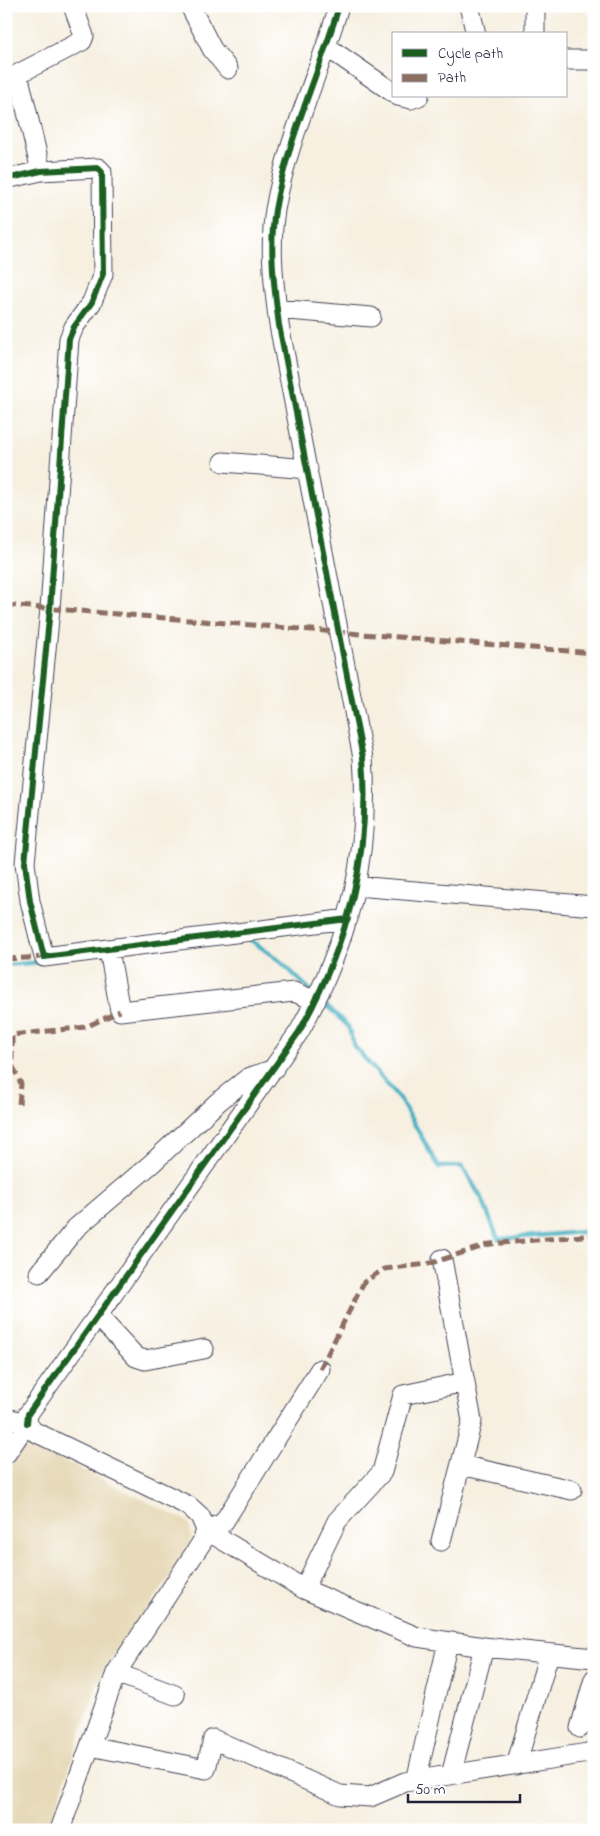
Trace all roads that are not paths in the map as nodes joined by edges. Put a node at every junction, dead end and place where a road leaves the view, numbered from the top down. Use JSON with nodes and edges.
{"nodes":[{"id":1,"x":73,"y":6,"type":"edge"},
{"id":2,"x":190,"y":6,"type":"edge"},
{"id":3,"x":339,"y":6,"type":"edge"},
{"id":4,"x":469,"y":6,"type":"edge"},
{"id":5,"x":536,"y":6,"type":"edge"},
{"id":6,"x":476,"y":32,"type":"edge"},
{"id":7,"x":535,"y":32,"type":"edge"},
{"id":8,"x":327,"y":48,"type":"junction"},
{"id":9,"x":568,"y":60,"type":"edge"},
{"id":10,"x":594,"y":60,"type":"edge"},
{"id":11,"x":228,"y":69,"type":"dead end"},
{"id":12,"x":392,"y":92,"type":"edge"},
{"id":13,"x":41,"y":171,"type":"junction"},
{"id":14,"x":6,"y":180,"type":"edge"},
{"id":15,"x":277,"y":309,"type":"junction"},
{"id":16,"x":371,"y":317,"type":"dead end"},
{"id":17,"x":223,"y":462,"type":"dead end"},
{"id":18,"x":308,"y":469,"type":"junction"},
{"id":19,"x":356,"y":886,"type":"junction"},
{"id":20,"x":594,"y":906,"type":"edge"},
{"id":21,"x":348,"y":919,"type":"junction"},
{"id":22,"x":110,"y":950,"type":"junction"},
{"id":23,"x":316,"y":1001,"type":"junction"},
{"id":24,"x":274,"y":1069,"type":"junction"},
{"id":25,"x":442,"y":1259,"type":"dead end"},
{"id":26,"x":39,"y":1273,"type":"dead end"},
{"id":27,"x":98,"y":1316,"type":"junction"},
{"id":28,"x":204,"y":1349,"type":"dead end"},
{"id":29,"x":320,"y":1369,"type":"dead end"},
{"id":30,"x":465,"y":1382,"type":"junction"},
{"id":31,"x":6,"y":1418,"type":"edge"},
{"id":32,"x":27,"y":1423,"type":"junction"},
{"id":33,"x":6,"y":1454,"type":"edge"},
{"id":34,"x":461,"y":1465,"type":"junction"},
{"id":35,"x":572,"y":1490,"type":"dead end"},
{"id":36,"x":206,"y":1530,"type":"junction"},
{"id":37,"x":441,"y":1541,"type":"dead end"},
{"id":38,"x":304,"y":1589,"type":"junction"},
{"id":39,"x":448,"y":1642,"type":"junction"},
{"id":40,"x":484,"y":1647,"type":"junction"},
{"id":41,"x":549,"y":1654,"type":"junction"},
{"id":42,"x":594,"y":1658,"type":"edge"},
{"id":43,"x":116,"y":1673,"type":"junction"},
{"id":44,"x":594,"y":1680,"type":"edge"},
{"id":45,"x":175,"y":1695,"type":"dead end"},
{"id":46,"x":580,"y":1728,"type":"dead end"},
{"id":47,"x":90,"y":1746,"type":"junction"},
{"id":48,"x":594,"y":1752,"type":"edge"},
{"id":49,"x":516,"y":1764,"type":"junction"},
{"id":50,"x":450,"y":1775,"type":"junction"},
{"id":51,"x":416,"y":1780,"type":"junction"},
{"id":52,"x":60,"y":1830,"type":"edge"}],
"edges":[{"from":1,"to":13,"type":"street"},
{"from":2,"to":11,"type":"street"},
{"from":3,"to":8,"type":"street"},
{"from":4,"to":6,"type":"street"},
{"from":5,"to":7,"type":"street"},
{"from":8,"to":12,"type":"street"},
{"from":8,"to":15,"type":"street"},
{"from":9,"to":10,"type":"street"},
{"from":13,"to":14,"type":"street"},
{"from":13,"to":22,"type":"street"},
{"from":15,"to":16,"type":"street"},
{"from":15,"to":18,"type":"street"},
{"from":17,"to":18,"type":"street"},
{"from":18,"to":19,"type":"street"},
{"from":19,"to":20,"type":"street"},
{"from":19,"to":21,"type":"street"},
{"from":21,"to":22,"type":"street"},
{"from":21,"to":23,"type":"street"},
{"from":22,"to":23,"type":"street"},
{"from":23,"to":24,"type":"street"},
{"from":24,"to":26,"type":"street"},
{"from":24,"to":27,"type":"street"},
{"from":25,"to":30,"type":"street"},
{"from":27,"to":28,"type":"street"},
{"from":27,"to":32,"type":"street"},
{"from":29,"to":36,"type":"street"},
{"from":30,"to":34,"type":"street"},
{"from":30,"to":38,"type":"street"},
{"from":31,"to":32,"type":"street"},
{"from":32,"to":33,"type":"street"},
{"from":32,"to":36,"type":"street"},
{"from":34,"to":35,"type":"street"},
{"from":34,"to":37,"type":"street"},
{"from":36,"to":38,"type":"street"},
{"from":36,"to":43,"type":"street"},
{"from":38,"to":39,"type":"street"},
{"from":39,"to":40,"type":"street"},
{"from":39,"to":51,"type":"street"},
{"from":40,"to":41,"type":"street"},
{"from":40,"to":50,"type":"street"},
{"from":41,"to":42,"type":"street"},
{"from":41,"to":49,"type":"street"},
{"from":43,"to":45,"type":"street"},
{"from":43,"to":47,"type":"street"},
{"from":44,"to":46,"type":"street"},
{"from":47,"to":51,"type":"street"},
{"from":47,"to":52,"type":"street"},
{"from":48,"to":49,"type":"street"},
{"from":49,"to":50,"type":"street"},
{"from":50,"to":51,"type":"street"}]}
